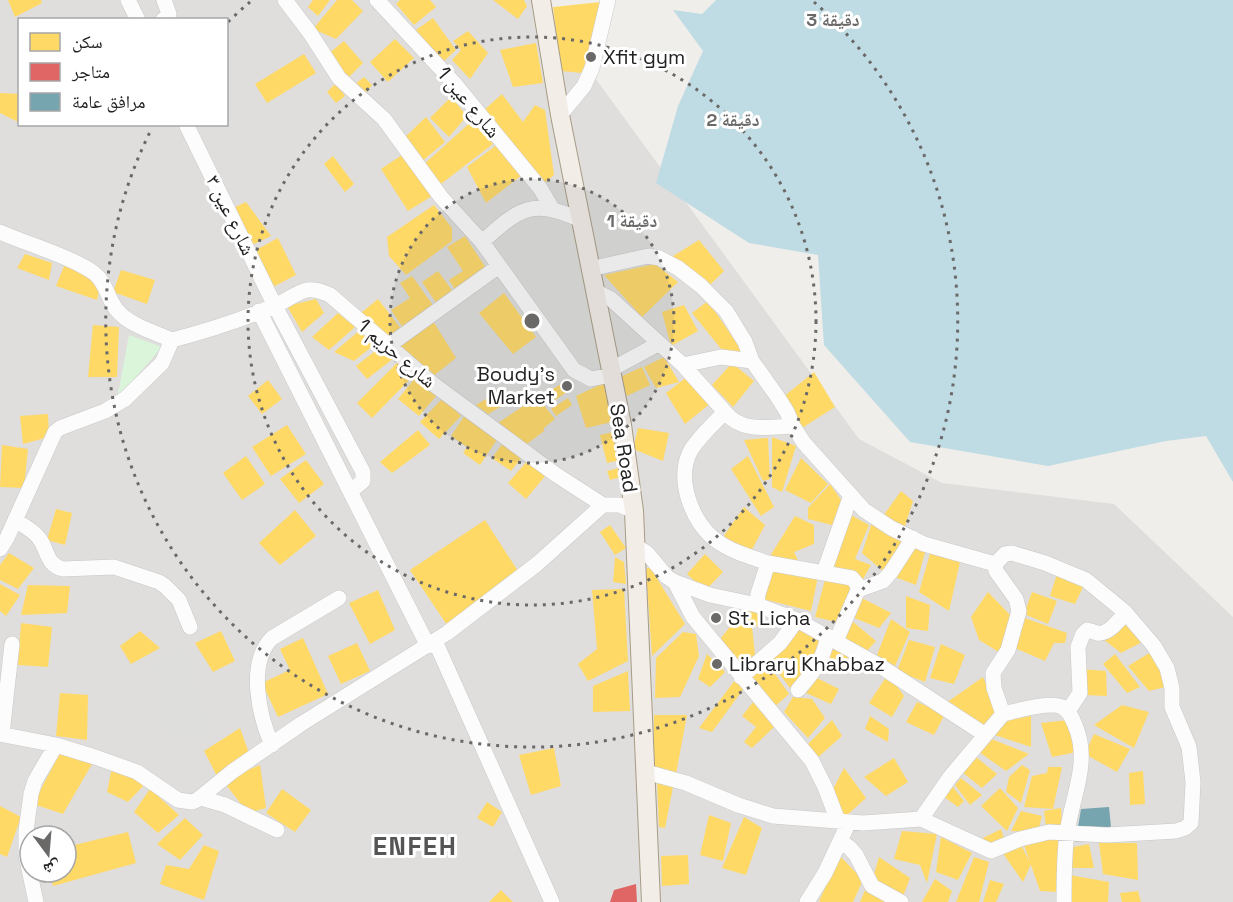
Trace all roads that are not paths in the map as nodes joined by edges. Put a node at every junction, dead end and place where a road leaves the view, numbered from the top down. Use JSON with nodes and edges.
{"nodes":[{"id":1,"x":128,"y":0,"type":"edge"},
{"id":2,"x":164,"y":0,"type":"edge"},
{"id":3,"x":285,"y":0,"type":"edge"},
{"id":4,"x":541,"y":0,"type":"edge"},
{"id":5,"x":608,"y":0,"type":"edge"},
{"id":6,"x":381,"y":1,"type":"edge"},
{"id":7,"x":137,"y":18,"type":"edge"},
{"id":8,"x":165,"y":18,"type":"edge"},
{"id":9,"x":560,"y":115,"type":"junction"},
{"id":10,"x":187,"y":126,"type":"edge"},
{"id":11,"x":553,"y":210,"type":"junction"},
{"id":12,"x":581,"y":220,"type":"junction"},
{"id":13,"x":0,"y":232,"type":"edge"},
{"id":14,"x":482,"y":242,"type":"junction"},
{"id":15,"x":499,"y":266,"type":"junction"},
{"id":16,"x":590,"y":269,"type":"junction"},
{"id":17,"x":595,"y":291,"type":"junction"},
{"id":18,"x":275,"y":306,"type":"junction"},
{"id":19,"x":259,"y":311,"type":"junction"},
{"id":20,"x":172,"y":340,"type":"junction"},
{"id":21,"x":658,"y":344,"type":"junction"},
{"id":22,"x":388,"y":346,"type":"junction"},
{"id":23,"x":752,"y":361,"type":"junction"},
{"id":24,"x":683,"y":365,"type":"junction"},
{"id":25,"x":610,"y":372,"type":"junction"},
{"id":26,"x":725,"y":412,"type":"junction"},
{"id":27,"x":793,"y":426,"type":"junction"},
{"id":28,"x":351,"y":491,"type":"junction"},
{"id":29,"x":851,"y":495,"type":"junction"},
{"id":30,"x":603,"y":505,"type":"junction"},
{"id":31,"x":634,"y":511,"type":"junction"},
{"id":32,"x":15,"y":520,"type":"junction"},
{"id":33,"x":913,"y":538,"type":"junction"},
{"id":34,"x":636,"y":546,"type":"junction"},
{"id":35,"x":0,"y":549,"type":"edge"},
{"id":36,"x":768,"y":563,"type":"junction"},
{"id":37,"x":995,"y":564,"type":"junction"},
{"id":38,"x":824,"y":572,"type":"junction"},
{"id":39,"x":675,"y":582,"type":"junction"},
{"id":40,"x":858,"y":590,"type":"junction"},
{"id":41,"x":339,"y":598,"type":"dead end"},
{"id":42,"x":757,"y":605,"type":"junction"},
{"id":43,"x":1125,"y":612,"type":"junction"},
{"id":44,"x":797,"y":620,"type":"junction"},
{"id":45,"x":190,"y":627,"type":"dead end"},
{"id":46,"x":832,"y":639,"type":"junction"},
{"id":47,"x":12,"y":644,"type":"dead end"},
{"id":48,"x":431,"y":644,"type":"junction"},
{"id":49,"x":741,"y":677,"type":"junction"},
{"id":50,"x":798,"y":690,"type":"dead end"},
{"id":51,"x":1068,"y":711,"type":"junction"},
{"id":52,"x":1003,"y":714,"type":"junction"},
{"id":53,"x":1,"y":734,"type":"edge"},
{"id":54,"x":984,"y":734,"type":"junction"},
{"id":55,"x":56,"y":745,"type":"junction"},
{"id":56,"x":272,"y":745,"type":"junction"},
{"id":57,"x":646,"y":772,"type":"junction"},
{"id":58,"x":201,"y":798,"type":"junction"},
{"id":59,"x":921,"y":819,"type":"junction"},
{"id":60,"x":843,"y":821,"type":"junction"},
{"id":61,"x":277,"y":830,"type":"dead end"},
{"id":62,"x":1067,"y":832,"type":"junction"},
{"id":63,"x":841,"y":842,"type":"junction"},
{"id":64,"x":550,"y":896,"type":"edge"},
{"id":65,"x":36,"y":902,"type":"edge"},
{"id":66,"x":535,"y":902,"type":"edge"},
{"id":67,"x":651,"y":902,"type":"edge"},
{"id":68,"x":807,"y":902,"type":"edge"},
{"id":69,"x":901,"y":902,"type":"edge"},
{"id":70,"x":1064,"y":902,"type":"edge"}],
"edges":[{"from":1,"to":7,"type":"street"},
{"from":2,"to":8,"type":"street"},
{"from":3,"to":14,"type":"street"},
{"from":4,"to":9,"type":"main road","name":"Sea Road"},
{"from":5,"to":9,"type":"street"},
{"from":6,"to":11,"type":"street","name":"شارع عين 1"},
{"from":9,"to":12,"type":"main road","name":"Sea Road"},
{"from":10,"to":18,"type":"street","name":"شارع عين ٣"},
{"from":11,"to":12,"type":"street"},
{"from":11,"to":14,"type":"street"},
{"from":12,"to":16,"type":"main road","name":"Sea Road"},
{"from":13,"to":20,"type":"street"},
{"from":14,"to":15,"type":"street"},
{"from":15,"to":22,"type":"street"},
{"from":15,"to":25,"type":"street"},
{"from":16,"to":17,"type":"main road","name":"Sea Road"},
{"from":16,"to":23,"type":"street"},
{"from":17,"to":21,"type":"street"},
{"from":17,"to":25,"type":"main road","name":"Sea Road"},
{"from":18,"to":19,"type":"street","name":"شارع حريم 1"},
{"from":18,"to":22,"type":"street","name":"شارع حريم 1"},
{"from":18,"to":28,"type":"street","name":"شارع عين ٣"},
{"from":19,"to":20,"type":"street","name":"شارع حريم 1"},
{"from":19,"to":28,"type":"street"},
{"from":20,"to":32,"type":"street"},
{"from":21,"to":24,"type":"street"},
{"from":21,"to":25,"type":"street"},
{"from":22,"to":30,"type":"street","name":"شارع حريم 1"},
{"from":23,"to":24,"type":"street"},
{"from":23,"to":27,"type":"street"},
{"from":24,"to":26,"type":"street"},
{"from":25,"to":31,"type":"main road","name":"Sea Road"},
{"from":26,"to":27,"type":"street"},
{"from":26,"to":36,"type":"street"},
{"from":27,"to":29,"type":"street"},
{"from":28,"to":48,"type":"street"},
{"from":29,"to":33,"type":"street"},
{"from":29,"to":38,"type":"street"},
{"from":30,"to":31,"type":"street"},
{"from":30,"to":48,"type":"street"},
{"from":31,"to":34,"type":"main road","name":"Sea Road"},
{"from":32,"to":35,"type":"street"},
{"from":32,"to":45,"type":"street"},
{"from":33,"to":37,"type":"street"},
{"from":33,"to":40,"type":"street"},
{"from":34,"to":39,"type":"street"},
{"from":34,"to":57,"type":"main road","name":"Sea Road"},
{"from":36,"to":38,"type":"street"},
{"from":36,"to":42,"type":"street"},
{"from":37,"to":43,"type":"street"},
{"from":37,"to":52,"type":"street"},
{"from":38,"to":40,"type":"street"},
{"from":39,"to":42,"type":"street"},
{"from":39,"to":49,"type":"street"},
{"from":40,"to":46,"type":"street"},
{"from":41,"to":56,"type":"street"},
{"from":42,"to":44,"type":"street"},
{"from":43,"to":51,"type":"street"},
{"from":43,"to":62,"type":"street"},
{"from":44,"to":46,"type":"street"},
{"from":44,"to":49,"type":"street"},
{"from":46,"to":50,"type":"street"},
{"from":46,"to":54,"type":"street"},
{"from":47,"to":53,"type":"street"},
{"from":48,"to":56,"type":"street"},
{"from":48,"to":64,"type":"street"},
{"from":49,"to":60,"type":"street"},
{"from":51,"to":52,"type":"street"},
{"from":51,"to":62,"type":"street"},
{"from":52,"to":54,"type":"street"},
{"from":53,"to":55,"type":"street"},
{"from":54,"to":59,"type":"street"},
{"from":55,"to":58,"type":"street"},
{"from":55,"to":65,"type":"street"},
{"from":56,"to":58,"type":"street"},
{"from":57,"to":60,"type":"street"},
{"from":57,"to":67,"type":"main road","name":"Sea Road"},
{"from":58,"to":61,"type":"street"},
{"from":59,"to":60,"type":"street"},
{"from":59,"to":62,"type":"street"},
{"from":60,"to":63,"type":"street"},
{"from":62,"to":70,"type":"street"},
{"from":63,"to":68,"type":"street"},
{"from":63,"to":69,"type":"street"},
{"from":64,"to":66,"type":"street"}]}
